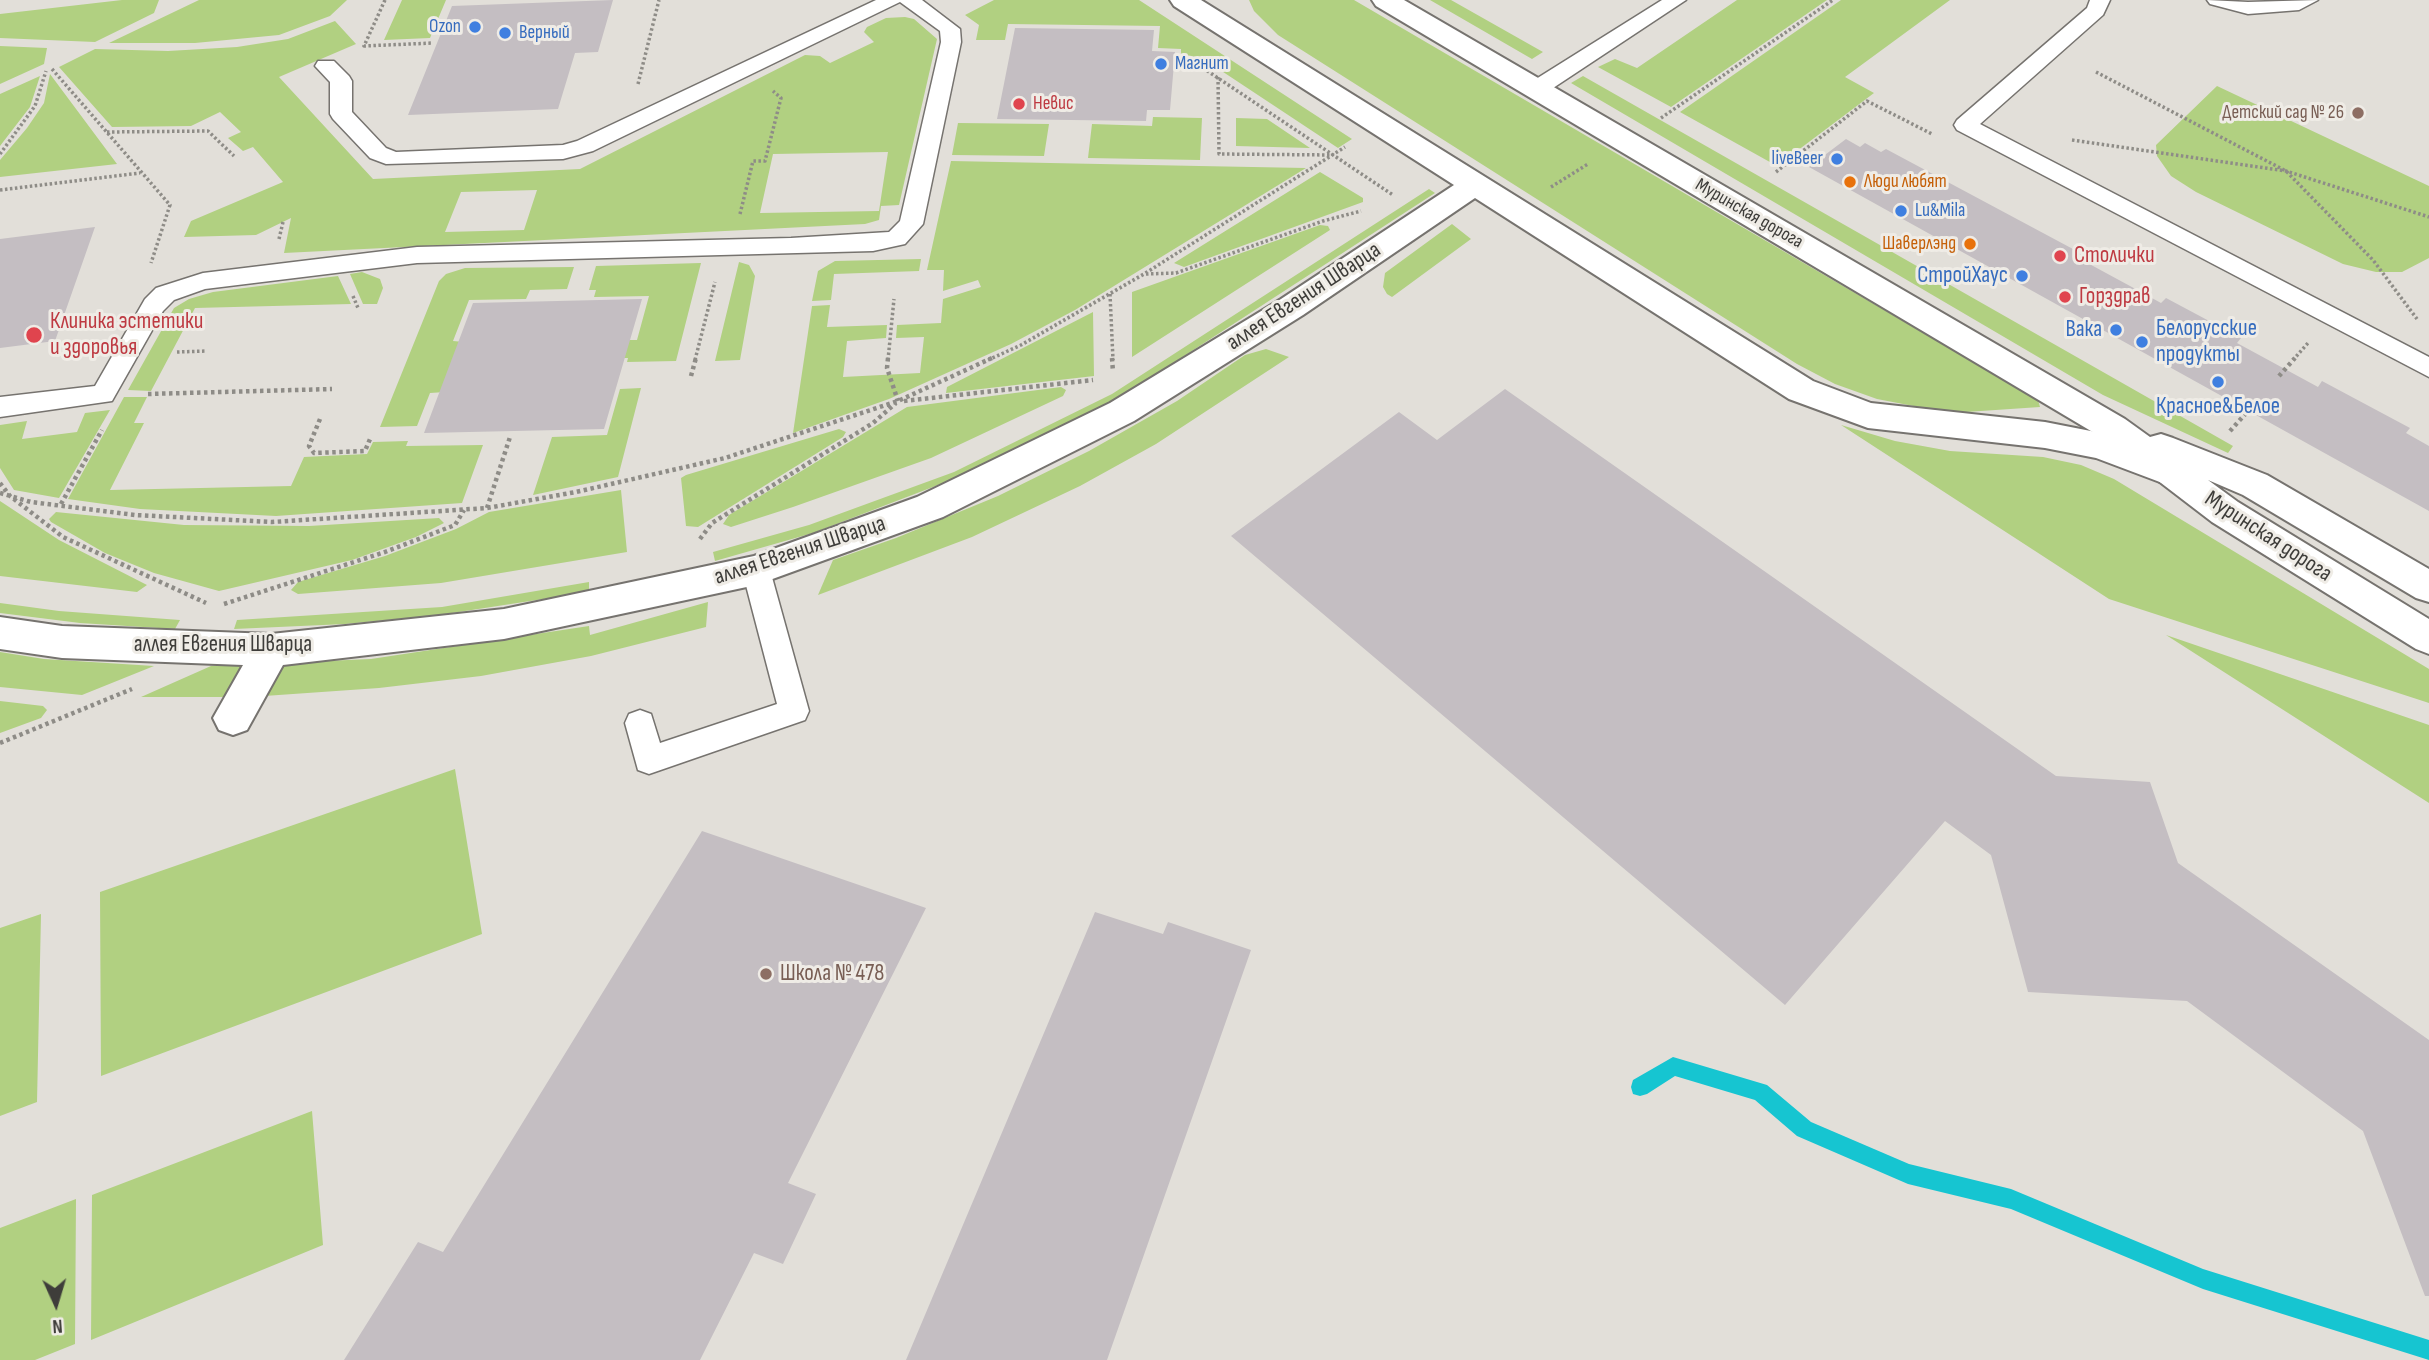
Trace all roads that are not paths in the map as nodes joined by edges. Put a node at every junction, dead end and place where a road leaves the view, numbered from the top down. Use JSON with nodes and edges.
{"nodes":[{"id":1,"x":892,"y":0,"type":"edge"},
{"id":2,"x":909,"y":0,"type":"edge"},
{"id":3,"x":1183,"y":0,"type":"edge"},
{"id":4,"x":1385,"y":0,"type":"edge"},
{"id":5,"x":1676,"y":0,"type":"edge"},
{"id":6,"x":2100,"y":0,"type":"edge"},
{"id":7,"x":2217,"y":0,"type":"edge"},
{"id":8,"x":2308,"y":0,"type":"edge"},
{"id":9,"x":1224,"y":13,"type":"edge"},
{"id":10,"x":326,"y":66,"type":"dead end"},
{"id":11,"x":1536,"y":89,"type":"junction"},
{"id":12,"x":1474,"y":185,"type":"junction"},
{"id":13,"x":2429,"y":368,"type":"edge"},
{"id":14,"x":0,"y":407,"type":"edge"},
{"id":15,"x":2113,"y":428,"type":"junction"},
{"id":16,"x":2177,"y":476,"type":"junction"},
{"id":17,"x":756,"y":570,"type":"junction"},
{"id":18,"x":2429,"y":587,"type":"edge"},
{"id":19,"x":0,"y":633,"type":"edge"},
{"id":20,"x":2429,"y":638,"type":"edge"},
{"id":21,"x":271,"y":650,"type":"junction"},
{"id":22,"x":233,"y":718,"type":"dead end"},
{"id":23,"x":640,"y":723,"type":"dead end"}],
"edges":[{"from":1,"to":10,"type":"lane"},
{"from":2,"to":14,"type":"lane"},
{"from":3,"to":9,"type":"street"},
{"from":4,"to":11,"type":"street","name":"Муринская дорога"},
{"from":5,"to":11,"type":"lane"},
{"from":6,"to":13,"type":"lane"},
{"from":7,"to":8,"type":"lane"},
{"from":9,"to":12,"type":"street"},
{"from":11,"to":15,"type":"street","name":"Муринская дорога"},
{"from":12,"to":16,"type":"street"},
{"from":12,"to":17,"type":"street","name":"аллея Евгения Шварца"},
{"from":15,"to":16,"type":"street","name":"Муринская дорога"},
{"from":15,"to":18,"type":"street","name":"Муринская дорога"},
{"from":16,"to":20,"type":"street","name":"Муринская дорога"},
{"from":17,"to":21,"type":"street","name":"аллея Евгения Шварца"},
{"from":17,"to":23,"type":"lane"},
{"from":19,"to":21,"type":"street","name":"аллея Евгения Шварца"},
{"from":21,"to":22,"type":"street"}]}
